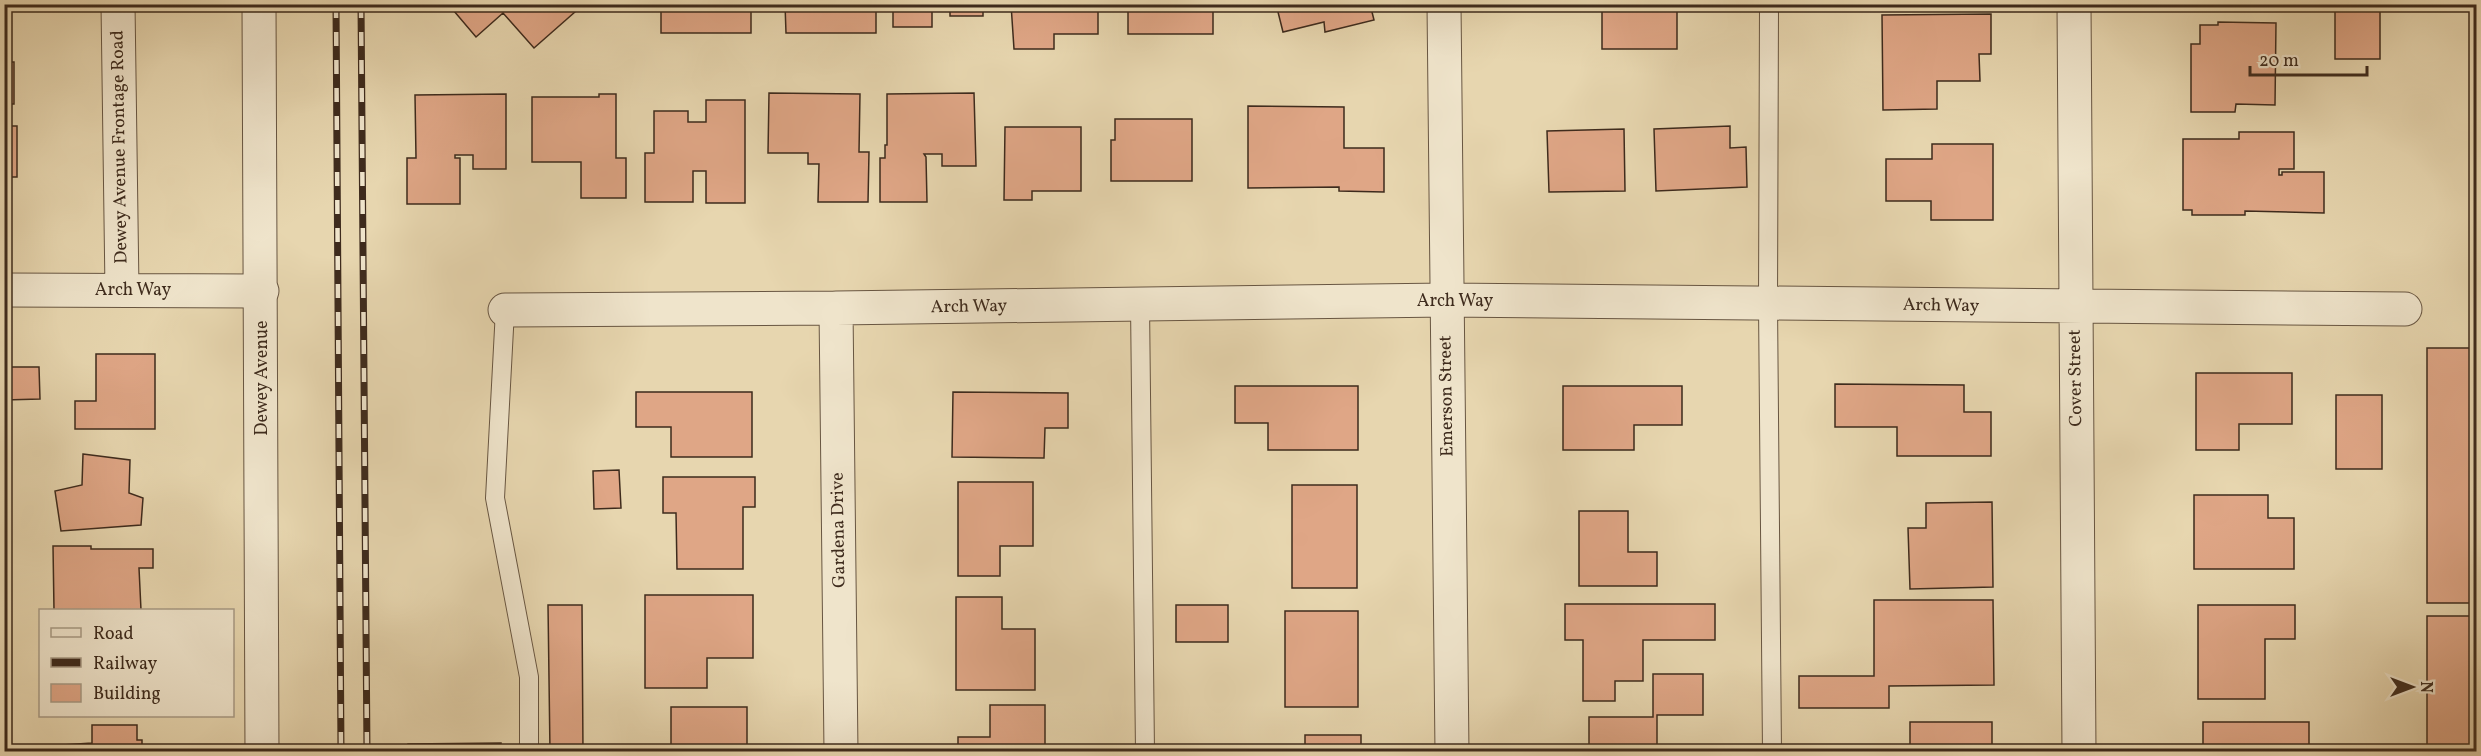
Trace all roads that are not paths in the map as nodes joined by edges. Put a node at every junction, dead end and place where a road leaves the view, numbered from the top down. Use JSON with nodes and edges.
{"nodes":[{"id":1,"x":118,"y":4,"type":"edge"},
{"id":2,"x":259,"y":4,"type":"edge"},
{"id":3,"x":1444,"y":4,"type":"edge"},
{"id":4,"x":1769,"y":4,"type":"edge"},
{"id":5,"x":2074,"y":4,"type":"edge"},
{"id":6,"x":4,"y":290,"type":"edge"},
{"id":7,"x":122,"y":290,"type":"junction"},
{"id":8,"x":262,"y":291,"type":"junction"},
{"id":9,"x":1446,"y":300,"type":"junction"},
{"id":10,"x":1140,"y":304,"type":"junction"},
{"id":11,"x":1768,"y":304,"type":"junction"},
{"id":12,"x":2075,"y":307,"type":"junction"},
{"id":13,"x":836,"y":309,"type":"junction"},
{"id":14,"x":2405,"y":309,"type":"dead end"},
{"id":15,"x":505,"y":310,"type":"joint"},
{"id":16,"x":262,"y":752,"type":"edge"},
{"id":17,"x":530,"y":752,"type":"edge"},
{"id":18,"x":841,"y":752,"type":"edge"},
{"id":19,"x":1145,"y":752,"type":"edge"},
{"id":20,"x":1452,"y":752,"type":"edge"},
{"id":21,"x":1772,"y":752,"type":"edge"},
{"id":22,"x":2079,"y":752,"type":"edge"}],
"edges":[{"from":1,"to":7,"type":"street","name":"Dewey Avenue Frontage Road"},
{"from":2,"to":8,"type":"street","name":"Dewey Avenue"},
{"from":3,"to":9,"type":"street","name":"Emerson Street"},
{"from":4,"to":11,"type":"lane"},
{"from":5,"to":12,"type":"street","name":"Cover Street"},
{"from":6,"to":7,"type":"street","name":"Arch Way"},
{"from":7,"to":8,"type":"street","name":"Arch Way"},
{"from":8,"to":16,"type":"street","name":"Dewey Avenue"},
{"from":9,"to":10,"type":"street","name":"Arch Way"},
{"from":9,"to":11,"type":"street","name":"Arch Way"},
{"from":9,"to":20,"type":"street","name":"Emerson Street"},
{"from":10,"to":13,"type":"street","name":"Arch Way"},
{"from":10,"to":19,"type":"lane"},
{"from":11,"to":12,"type":"street","name":"Arch Way"},
{"from":11,"to":21,"type":"lane"},
{"from":12,"to":14,"type":"street","name":"Arch Way"},
{"from":12,"to":22,"type":"street","name":"Cover Street"},
{"from":13,"to":15,"type":"street","name":"Arch Way"},
{"from":13,"to":18,"type":"street","name":"Gardena Drive"},
{"from":15,"to":17,"type":"lane"}]}
